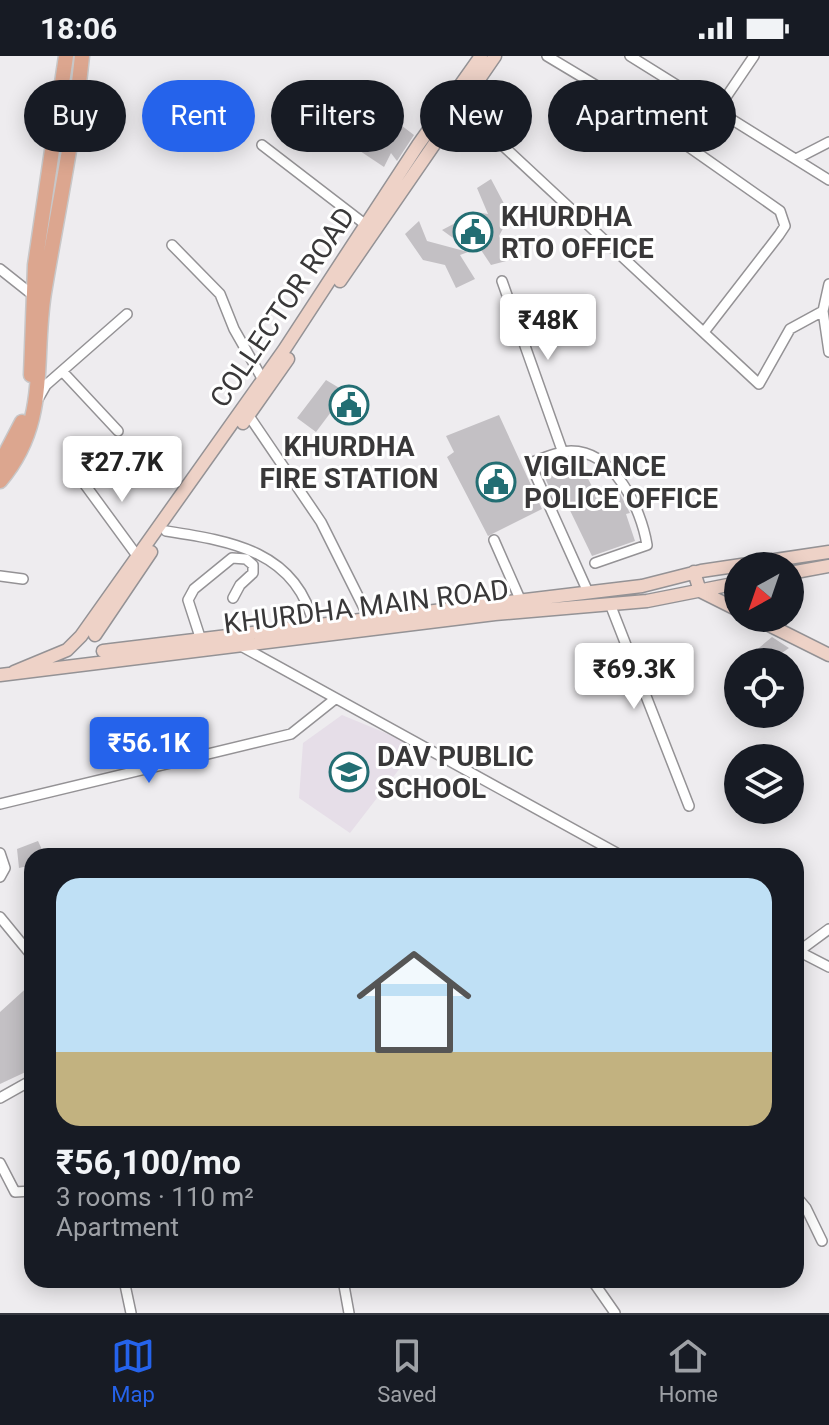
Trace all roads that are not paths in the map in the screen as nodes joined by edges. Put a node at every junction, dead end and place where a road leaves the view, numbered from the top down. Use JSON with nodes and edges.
{"nodes":[{"id":1,"x":66,"y":56,"type":"edge"},
{"id":2,"x":82,"y":56,"type":"edge"},
{"id":3,"x":481,"y":56,"type":"edge"},
{"id":4,"x":495,"y":56,"type":"edge"},
{"id":5,"x":547,"y":56,"type":"edge"},
{"id":6,"x":630,"y":56,"type":"edge"},
{"id":7,"x":754,"y":56,"type":"edge"},
{"id":8,"x":468,"y":80,"type":"edge"},
{"id":9,"x":475,"y":80,"type":"edge"},
{"id":10,"x":670,"y":80,"type":"edge"},
{"id":11,"x":736,"y":82,"type":"edge"},
{"id":12,"x":736,"y":121,"type":"edge"},
{"id":13,"x":829,"y":142,"type":"edge"},
{"id":14,"x":262,"y":145,"type":"dead end"},
{"id":15,"x":420,"y":151,"type":"edge"},
{"id":16,"x":422,"y":152,"type":"edge"},
{"id":17,"x":510,"y":152,"type":"edge"},
{"id":18,"x":796,"y":159,"type":"junction"},
{"id":19,"x":829,"y":180,"type":"edge"},
{"id":20,"x":366,"y":225,"type":"junction"},
{"id":21,"x":172,"y":245,"type":"dead end"},
{"id":22,"x":0,"y":269,"type":"edge"},
{"id":23,"x":502,"y":281,"type":"dead end"},
{"id":24,"x":829,"y":284,"type":"edge"},
{"id":25,"x":38,"y":299,"type":"junction"},
{"id":26,"x":823,"y":311,"type":"junction"},
{"id":27,"x":127,"y":314,"type":"dead end"},
{"id":28,"x":704,"y":332,"type":"junction"},
{"id":29,"x":288,"y":352,"type":"junction"},
{"id":30,"x":829,"y":352,"type":"edge"},
{"id":31,"x":62,"y":371,"type":"junction"},
{"id":32,"x":263,"y":380,"type":"junction"},
{"id":33,"x":38,"y":399,"type":"junction"},
{"id":34,"x":249,"y":416,"type":"junction"},
{"id":35,"x":118,"y":431,"type":"dead end"},
{"id":36,"x":563,"y":453,"type":"junction"},
{"id":37,"x":0,"y":464,"type":"edge"},
{"id":38,"x":75,"y":471,"type":"dead end"},
{"id":39,"x":0,"y":481,"type":"edge"},
{"id":40,"x":166,"y":531,"type":"junction"},
{"id":41,"x":494,"y":540,"type":"dead end"},
{"id":42,"x":829,"y":552,"type":"edge"},
{"id":43,"x":138,"y":557,"type":"junction"},
{"id":44,"x":595,"y":563,"type":"dead end"},
{"id":45,"x":829,"y":566,"type":"edge"},
{"id":46,"x":804,"y":570,"type":"edge"},
{"id":47,"x":694,"y":572,"type":"junction"},
{"id":48,"x":0,"y":576,"type":"edge"},
{"id":49,"x":23,"y":579,"type":"dead end"},
{"id":50,"x":724,"y":586,"type":"edge"},
{"id":51,"x":700,"y":591,"type":"junction"},
{"id":52,"x":588,"y":592,"type":"junction"},
{"id":53,"x":233,"y":598,"type":"dead end"},
{"id":54,"x":520,"y":599,"type":"junction"},
{"id":55,"x":724,"y":603,"type":"edge"},
{"id":56,"x":610,"y":604,"type":"junction"},
{"id":57,"x":369,"y":618,"type":"junction"},
{"id":58,"x":314,"y":626,"type":"junction"},
{"id":59,"x":783,"y":632,"type":"edge"},
{"id":60,"x":95,"y":635,"type":"junction"},
{"id":61,"x":81,"y":636,"type":"junction"},
{"id":62,"x":201,"y":640,"type":"junction"},
{"id":63,"x":241,"y":646,"type":"junction"},
{"id":64,"x":67,"y":650,"type":"junction"},
{"id":65,"x":103,"y":651,"type":"junction"},
{"id":66,"x":829,"y":655,"type":"edge"},
{"id":67,"x":93,"y":664,"type":"junction"},
{"id":68,"x":78,"y":665,"type":"junction"},
{"id":69,"x":14,"y":672,"type":"junction"},
{"id":70,"x":0,"y":675,"type":"edge"},
{"id":71,"x":335,"y":699,"type":"junction"},
{"id":72,"x":0,"y":804,"type":"edge"},
{"id":73,"x":689,"y":806,"type":"dead end"},
{"id":74,"x":607,"y":848,"type":"edge"},
{"id":75,"x":0,"y":853,"type":"edge"},
{"id":76,"x":0,"y":877,"type":"edge"},
{"id":77,"x":0,"y":917,"type":"edge"},
{"id":78,"x":829,"y":929,"type":"edge"},
{"id":79,"x":24,"y":946,"type":"edge"},
{"id":80,"x":804,"y":946,"type":"edge"},
{"id":81,"x":804,"y":953,"type":"edge"},
{"id":82,"x":829,"y":967,"type":"edge"},
{"id":83,"x":24,"y":1084,"type":"edge"},
{"id":84,"x":0,"y":1098,"type":"edge"},
{"id":85,"x":0,"y":1163,"type":"edge"},
{"id":86,"x":24,"y":1191,"type":"edge"},
{"id":87,"x":804,"y":1206,"type":"edge"},
{"id":88,"x":822,"y":1241,"type":"dead end"},
{"id":89,"x":126,"y":1288,"type":"edge"},
{"id":90,"x":344,"y":1288,"type":"edge"},
{"id":91,"x":596,"y":1288,"type":"edge"},
{"id":92,"x":131,"y":1313,"type":"edge"},
{"id":93,"x":349,"y":1313,"type":"edge"},
{"id":94,"x":615,"y":1313,"type":"edge"}],
"edges":[{"from":1,"to":25,"type":"main road"},
{"from":2,"to":25,"type":"main road"},
{"from":3,"to":8,"type":"main road","name":"COLLECTOR ROAD"},
{"from":4,"to":9,"type":"main road","name":"COLLECTOR ROAD"},
{"from":5,"to":28,"type":"street"},
{"from":6,"to":10,"type":"street"},
{"from":7,"to":11,"type":"street"},
{"from":12,"to":18,"type":"street"},
{"from":13,"to":18,"type":"street"},
{"from":14,"to":20,"type":"street"},
{"from":15,"to":20,"type":"main road","name":"COLLECTOR ROAD"},
{"from":16,"to":29,"type":"main road","name":"COLLECTOR ROAD"},
{"from":17,"to":28,"type":"street"},
{"from":18,"to":19,"type":"street"},
{"from":20,"to":29,"type":"main road","name":"COLLECTOR ROAD"},
{"from":21,"to":32,"type":"street"},
{"from":22,"to":25,"type":"street"},
{"from":23,"to":36,"type":"street"},
{"from":24,"to":26,"type":"street"},
{"from":25,"to":33,"type":"main road"},
{"from":25,"to":37,"type":"main road"},
{"from":26,"to":28,"type":"street"},
{"from":26,"to":30,"type":"street"},
{"from":27,"to":31,"type":"street"},
{"from":29,"to":32,"type":"main road","name":"COLLECTOR ROAD"},
{"from":29,"to":34,"type":"main road","name":"COLLECTOR ROAD"},
{"from":31,"to":33,"type":"street"},
{"from":31,"to":35,"type":"street"},
{"from":32,"to":43,"type":"main road","name":"COLLECTOR ROAD"},
{"from":33,"to":39,"type":"main road"},
{"from":34,"to":40,"type":"main road","name":"COLLECTOR ROAD"},
{"from":34,"to":57,"type":"street"},
{"from":36,"to":44,"type":"street"},
{"from":36,"to":52,"type":"street"},
{"from":38,"to":43,"type":"street"},
{"from":40,"to":58,"type":"street"},
{"from":40,"to":60,"type":"main road","name":"COLLECTOR ROAD"},
{"from":41,"to":54,"type":"street"},
{"from":42,"to":47,"type":"main road","name":"KHURDHA MAIN ROAD"},
{"from":43,"to":61,"type":"main road","name":"COLLECTOR ROAD"},
{"from":45,"to":46,"type":"main road"},
{"from":47,"to":51,"type":"main road"},
{"from":47,"to":52,"type":"main road","name":"KHURDHA MAIN ROAD"},
{"from":48,"to":49,"type":"street"},
{"from":50,"to":51,"type":"main road","name":"KHURDHA MAIN ROAD"},
{"from":51,"to":55,"type":"main road"},
{"from":51,"to":56,"type":"main road","name":"KHURDHA MAIN ROAD"},
{"from":52,"to":54,"type":"main road","name":"KHURDHA MAIN ROAD"},
{"from":53,"to":62,"type":"street"},
{"from":54,"to":57,"type":"main road","name":"KHURDHA MAIN ROAD"},
{"from":56,"to":63,"type":"main road","name":"KHURDHA MAIN ROAD"},
{"from":56,"to":73,"type":"street"},
{"from":57,"to":58,"type":"main road","name":"KHURDHA MAIN ROAD"},
{"from":58,"to":62,"type":"main road","name":"KHURDHA MAIN ROAD"},
{"from":59,"to":66,"type":"main road"},
{"from":60,"to":61,"type":"main road"},
{"from":60,"to":65,"type":"main road"},
{"from":61,"to":64,"type":"main road","name":"COLLECTOR ROAD"},
{"from":62,"to":65,"type":"main road","name":"KHURDHA MAIN ROAD"},
{"from":63,"to":67,"type":"main road","name":"KHURDHA MAIN ROAD"},
{"from":63,"to":71,"type":"street"},
{"from":64,"to":68,"type":"main road"},
{"from":64,"to":69,"type":"main road","name":"COLLECTOR ROAD"},
{"from":65,"to":67,"type":"main road"},
{"from":67,"to":68,"type":"main road","name":"KHURDHA MAIN ROAD"},
{"from":68,"to":69,"type":"main road","name":"KHURDHA MAIN ROAD"},
{"from":69,"to":70,"type":"main road","name":"KHURDHA MAIN ROAD"},
{"from":71,"to":72,"type":"street"},
{"from":71,"to":74,"type":"street"},
{"from":75,"to":76,"type":"street"},
{"from":77,"to":79,"type":"street"},
{"from":78,"to":80,"type":"street"},
{"from":81,"to":82,"type":"street"},
{"from":83,"to":84,"type":"street"},
{"from":85,"to":86,"type":"street"},
{"from":87,"to":88,"type":"street"},
{"from":89,"to":92,"type":"street"},
{"from":90,"to":93,"type":"street"},
{"from":91,"to":94,"type":"street"}]}
